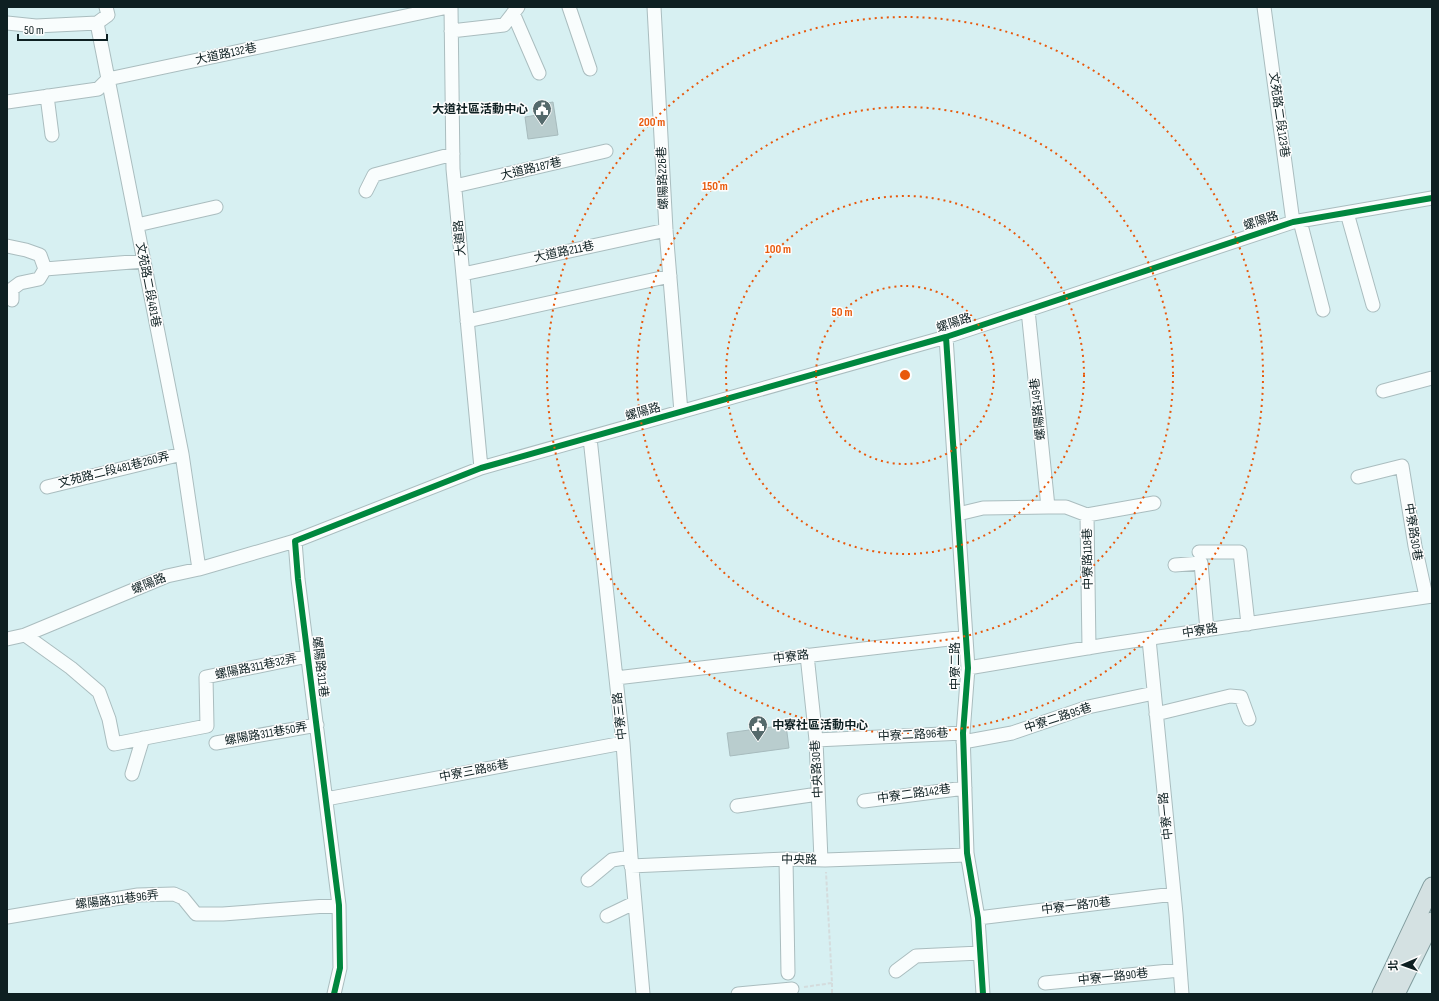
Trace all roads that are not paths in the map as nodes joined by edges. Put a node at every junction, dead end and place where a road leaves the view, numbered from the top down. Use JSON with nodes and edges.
{"nodes":[{"id":1,"x":106,"y":7,"type":"edge"},
{"id":2,"x":450,"y":7,"type":"edge"},
{"id":3,"x":569,"y":7,"type":"edge"},
{"id":4,"x":654,"y":7,"type":"edge"},
{"id":5,"x":1264,"y":7,"type":"edge"},
{"id":6,"x":515,"y":10,"type":"edge"},
{"id":7,"x":7,"y":23,"type":"edge"},
{"id":8,"x":97,"y":23,"type":"junction"},
{"id":9,"x":451,"y":31,"type":"junction"},
{"id":10,"x":590,"y":69,"type":"dead end"},
{"id":11,"x":539,"y":73,"type":"dead end"},
{"id":12,"x":108,"y":79,"type":"junction"},
{"id":13,"x":47,"y":96,"type":"junction"},
{"id":14,"x":7,"y":102,"type":"edge"},
{"id":15,"x":52,"y":135,"type":"dead end"},
{"id":16,"x":606,"y":151,"type":"dead end"},
{"id":17,"x":453,"y":154,"type":"junction"},
{"id":18,"x":455,"y":186,"type":"junction"},
{"id":19,"x":366,"y":191,"type":"dead end"},
{"id":20,"x":1432,"y":198,"type":"edge"},
{"id":21,"x":216,"y":207,"type":"dead end"},
{"id":22,"x":1347,"y":213,"type":"junction"},
{"id":23,"x":1297,"y":222,"type":"junction"},
{"id":24,"x":137,"y":225,"type":"junction"},
{"id":25,"x":666,"y":230,"type":"junction"},
{"id":26,"x":7,"y":246,"type":"edge"},
{"id":27,"x":144,"y":261,"type":"junction"},
{"id":28,"x":46,"y":269,"type":"junction"},
{"id":29,"x":463,"y":274,"type":"junction"},
{"id":30,"x":670,"y":276,"type":"junction"},
{"id":31,"x":12,"y":300,"type":"dead end"},
{"id":32,"x":1374,"y":305,"type":"dead end"},
{"id":33,"x":1028,"y":310,"type":"junction"},
{"id":34,"x":1323,"y":310,"type":"dead end"},
{"id":35,"x":467,"y":321,"type":"junction"},
{"id":36,"x":946,"y":337,"type":"junction"},
{"id":37,"x":1432,"y":378,"type":"edge"},
{"id":38,"x":1383,"y":391,"type":"dead end"},
{"id":39,"x":681,"y":412,"type":"junction"},
{"id":40,"x":590,"y":438,"type":"junction"},
{"id":41,"x":182,"y":454,"type":"junction"},
{"id":42,"x":481,"y":468,"type":"junction"},
{"id":43,"x":1358,"y":477,"type":"dead end"},
{"id":44,"x":46,"y":487,"type":"dead end"},
{"id":45,"x":1154,"y":503,"type":"dead end"},
{"id":46,"x":1048,"y":507,"type":"junction"},
{"id":47,"x":958,"y":514,"type":"junction"},
{"id":48,"x":1087,"y":515,"type":"junction"},
{"id":49,"x":295,"y":541,"type":"junction"},
{"id":50,"x":1199,"y":552,"type":"dead end"},
{"id":51,"x":1175,"y":565,"type":"dead end"},
{"id":52,"x":200,"y":569,"type":"junction"},
{"id":53,"x":1429,"y":596,"type":"edge"},
{"id":54,"x":1248,"y":624,"type":"junction"},
{"id":55,"x":1207,"y":630,"type":"junction"},
{"id":56,"x":25,"y":635,"type":"junction"},
{"id":57,"x":966,"y":638,"type":"junction"},
{"id":58,"x":7,"y":639,"type":"edge"},
{"id":59,"x":1149,"y":639,"type":"junction"},
{"id":60,"x":1089,"y":648,"type":"junction"},
{"id":61,"x":807,"y":655,"type":"junction"},
{"id":62,"x":308,"y":656,"type":"junction"},
{"id":63,"x":968,"y":668,"type":"junction"},
{"id":64,"x":616,"y":678,"type":"junction"},
{"id":65,"x":1154,"y":693,"type":"junction"},
{"id":66,"x":1156,"y":714,"type":"junction"},
{"id":67,"x":1249,"y":720,"type":"dead end"},
{"id":68,"x":316,"y":725,"type":"junction"},
{"id":69,"x":963,"y":737,"type":"junction"},
{"id":70,"x":142,"y":738,"type":"junction"},
{"id":71,"x":816,"y":740,"type":"junction"},
{"id":72,"x":623,"y":743,"type":"junction"},
{"id":73,"x":216,"y":744,"type":"dead end"},
{"id":74,"x":132,"y":774,"type":"dead end"},
{"id":75,"x":964,"y":788,"type":"junction"},
{"id":76,"x":818,"y":794,"type":"junction"},
{"id":77,"x":326,"y":799,"type":"junction"},
{"id":78,"x":864,"y":801,"type":"dead end"},
{"id":79,"x":737,"y":806,"type":"dead end"},
{"id":80,"x":967,"y":855,"type":"junction"},
{"id":81,"x":786,"y":859,"type":"junction"},
{"id":82,"x":823,"y":860,"type":"junction"},
{"id":83,"x":631,"y":861,"type":"junction"},
{"id":84,"x":588,"y":880,"type":"dead end"},
{"id":85,"x":1432,"y":886,"type":"edge"},
{"id":86,"x":1174,"y":894,"type":"junction"},
{"id":87,"x":634,"y":903,"type":"junction"},
{"id":88,"x":339,"y":904,"type":"junction"},
{"id":89,"x":607,"y":916,"type":"dead end"},
{"id":90,"x":7,"y":917,"type":"edge"},
{"id":91,"x":978,"y":918,"type":"junction"},
{"id":92,"x":1432,"y":920,"type":"edge"},
{"id":93,"x":980,"y":953,"type":"junction"},
{"id":94,"x":1180,"y":970,"type":"junction"},
{"id":95,"x":896,"y":971,"type":"dead end"},
{"id":96,"x":788,"y":972,"type":"dead end"},
{"id":97,"x":1045,"y":983,"type":"dead end"},
{"id":98,"x":792,"y":989,"type":"road end"},
{"id":99,"x":334,"y":994,"type":"edge"},
{"id":100,"x":643,"y":994,"type":"edge"},
{"id":101,"x":738,"y":994,"type":"edge"},
{"id":102,"x":983,"y":994,"type":"edge"},
{"id":103,"x":1182,"y":994,"type":"edge"},
{"id":104,"x":1381,"y":994,"type":"edge"},
{"id":105,"x":1396,"y":994,"type":"edge"}],
"edges":[{"from":1,"to":8,"type":"street"},
{"from":2,"to":9,"type":"street","name":"大道路"},
{"from":2,"to":12,"type":"street","name":"大道路132巷"},
{"from":3,"to":10,"type":"street"},
{"from":4,"to":25,"type":"street","name":"螺陽路226巷"},
{"from":5,"to":23,"type":"street","name":"文苑路二段123巷"},
{"from":6,"to":9,"type":"street"},
{"from":6,"to":11,"type":"street"},
{"from":7,"to":8,"type":"street"},
{"from":8,"to":12,"type":"street","name":"文苑路二段481巷"},
{"from":9,"to":17,"type":"street","name":"大道路"},
{"from":12,"to":13,"type":"street","name":"大道路132巷"},
{"from":12,"to":24,"type":"street","name":"文苑路二段481巷"},
{"from":13,"to":14,"type":"street","name":"大道路132巷"},
{"from":13,"to":15,"type":"street"},
{"from":16,"to":18,"type":"street","name":"大道路187巷"},
{"from":17,"to":18,"type":"street","name":"大道路"},
{"from":17,"to":19,"type":"street"},
{"from":18,"to":29,"type":"street","name":"大道路"},
{"from":20,"to":22,"type":"street","name":"螺陽路"},
{"from":21,"to":24,"type":"street"},
{"from":22,"to":23,"type":"street","name":"螺陽路"},
{"from":22,"to":32,"type":"street"},
{"from":23,"to":33,"type":"street","name":"螺陽路"},
{"from":23,"to":34,"type":"street","name":"文苑路二段123巷"},
{"from":24,"to":27,"type":"street","name":"文苑路二段481巷"},
{"from":25,"to":29,"type":"street","name":"大道路211巷"},
{"from":25,"to":30,"type":"street","name":"螺陽路226巷"},
{"from":26,"to":28,"type":"street"},
{"from":27,"to":28,"type":"street"},
{"from":27,"to":41,"type":"street","name":"文苑路二段481巷"},
{"from":28,"to":31,"type":"street"},
{"from":29,"to":35,"type":"street","name":"大道路"},
{"from":30,"to":35,"type":"street"},
{"from":30,"to":39,"type":"street","name":"螺陽路226巷"},
{"from":33,"to":36,"type":"street","name":"螺陽路"},
{"from":33,"to":46,"type":"street","name":"螺陽路149巷"},
{"from":35,"to":42,"type":"street","name":"大道路"},
{"from":36,"to":39,"type":"street","name":"螺陽路"},
{"from":36,"to":47,"type":"street","name":"中寮二路"},
{"from":37,"to":38,"type":"street"},
{"from":39,"to":40,"type":"street","name":"螺陽路"},
{"from":40,"to":42,"type":"street","name":"螺陽路"},
{"from":40,"to":64,"type":"street","name":"中寮三路"},
{"from":41,"to":44,"type":"street","name":"文苑路二段481巷260弄"},
{"from":41,"to":52,"type":"street","name":"文苑路二段481巷"},
{"from":42,"to":49,"type":"street"},
{"from":43,"to":53,"type":"street","name":"中寮路30巷"},
{"from":45,"to":48,"type":"street","name":"中寮路118巷"},
{"from":46,"to":47,"type":"street"},
{"from":46,"to":48,"type":"street"},
{"from":47,"to":57,"type":"street","name":"中寮二路"},
{"from":48,"to":60,"type":"street","name":"中寮路118巷"},
{"from":49,"to":52,"type":"street","name":"螺陽路"},
{"from":49,"to":62,"type":"street","name":"螺陽路311巷"},
{"from":50,"to":54,"type":"street"},
{"from":51,"to":55,"type":"street"},
{"from":52,"to":56,"type":"street","name":"螺陽路"},
{"from":53,"to":54,"type":"street","name":"中寮路"},
{"from":54,"to":55,"type":"street","name":"中寮路"},
{"from":55,"to":59,"type":"street","name":"中寮路"},
{"from":56,"to":58,"type":"street","name":"螺陽路"},
{"from":56,"to":70,"type":"street","name":"螺陽路311巷32弄"},
{"from":57,"to":61,"type":"street","name":"中寮路"},
{"from":57,"to":63,"type":"street","name":"中寮二路"},
{"from":59,"to":60,"type":"street","name":"中寮路"},
{"from":59,"to":65,"type":"street","name":"中寮一路"},
{"from":60,"to":63,"type":"street","name":"中寮路"},
{"from":61,"to":64,"type":"street","name":"中寮路"},
{"from":61,"to":71,"type":"street","name":"中央路30巷"},
{"from":62,"to":68,"type":"street","name":"螺陽路311巷"},
{"from":62,"to":70,"type":"street","name":"螺陽路311巷32弄"},
{"from":63,"to":69,"type":"street","name":"中寮二路"},
{"from":64,"to":72,"type":"street","name":"中寮三路"},
{"from":65,"to":66,"type":"street","name":"中寮一路"},
{"from":65,"to":69,"type":"street","name":"中寮二路95巷"},
{"from":66,"to":67,"type":"street"},
{"from":66,"to":86,"type":"street","name":"中寮一路"},
{"from":68,"to":73,"type":"street","name":"螺陽路311巷50弄"},
{"from":68,"to":77,"type":"street","name":"螺陽路311巷"},
{"from":69,"to":71,"type":"street","name":"中寮二路96巷"},
{"from":69,"to":75,"type":"street","name":"中寮二路"},
{"from":70,"to":74,"type":"street"},
{"from":71,"to":76,"type":"street","name":"中央路30巷"},
{"from":72,"to":77,"type":"street","name":"中寮三路86巷"},
{"from":72,"to":83,"type":"street","name":"中寮三路"},
{"from":75,"to":78,"type":"street","name":"中寮二路142巷"},
{"from":75,"to":80,"type":"street","name":"中寮二路"},
{"from":76,"to":79,"type":"street"},
{"from":76,"to":82,"type":"street","name":"中央路30巷"},
{"from":77,"to":88,"type":"street","name":"螺陽路311巷"},
{"from":80,"to":82,"type":"street","name":"中央路"},
{"from":80,"to":91,"type":"street","name":"中寮二路"},
{"from":81,"to":82,"type":"street","name":"中央路"},
{"from":81,"to":83,"type":"street","name":"中央路"},
{"from":81,"to":96,"type":"street"},
{"from":83,"to":84,"type":"street","name":"中央路"},
{"from":83,"to":87,"type":"street","name":"中寮三路"},
{"from":85,"to":104,"type":"main road"},
{"from":86,"to":91,"type":"street","name":"中寮一路70巷"},
{"from":86,"to":94,"type":"street","name":"中寮一路"},
{"from":87,"to":89,"type":"street"},
{"from":87,"to":100,"type":"street","name":"中寮三路"},
{"from":88,"to":90,"type":"street","name":"螺陽路311巷96弄"},
{"from":88,"to":99,"type":"street","name":"螺陽路311巷"},
{"from":91,"to":93,"type":"street","name":"中寮二路"},
{"from":92,"to":105,"type":"main road"},
{"from":93,"to":95,"type":"street"},
{"from":93,"to":102,"type":"street","name":"中寮二路"},
{"from":94,"to":97,"type":"street","name":"中寮一路90巷"},
{"from":94,"to":103,"type":"street","name":"中寮一路"},
{"from":98,"to":101,"type":"street"}]}
